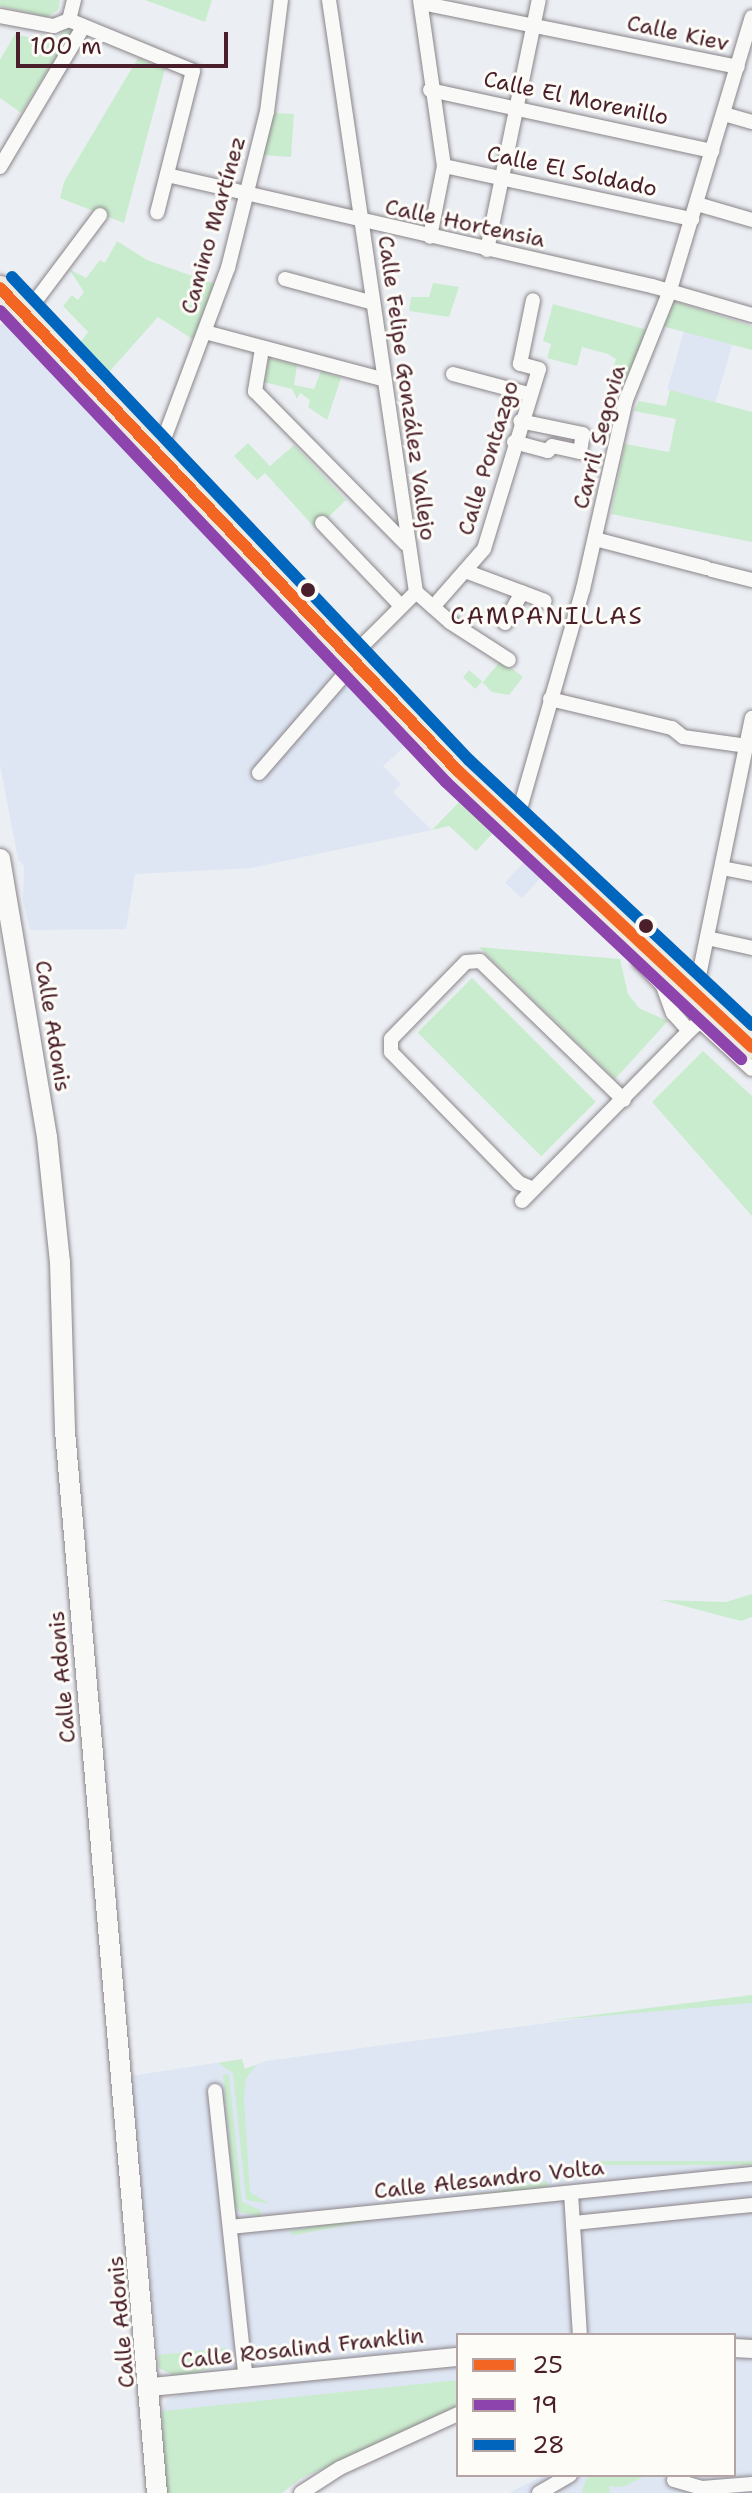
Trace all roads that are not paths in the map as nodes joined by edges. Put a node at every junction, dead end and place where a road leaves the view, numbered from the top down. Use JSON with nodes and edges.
{"nodes":[{"id":1,"x":74,"y":0,"type":"edge"},
{"id":2,"x":281,"y":0,"type":"edge"},
{"id":3,"x":329,"y":0,"type":"edge"},
{"id":4,"x":539,"y":0,"type":"edge"},
{"id":5,"x":420,"y":2,"type":"edge"},
{"id":6,"x":3,"y":17,"type":"edge"},
{"id":7,"x":752,"y":17,"type":"edge"},
{"id":8,"x":69,"y":20,"type":"junction"},
{"id":9,"x":534,"y":26,"type":"junction"},
{"id":10,"x":83,"y":27,"type":"junction"},
{"id":11,"x":0,"y":34,"type":"edge"},
{"id":12,"x":738,"y":67,"type":"junction"},
{"id":13,"x":430,"y":90,"type":"junction"},
{"id":14,"x":516,"y":107,"type":"junction"},
{"id":15,"x":724,"y":114,"type":"junction"},
{"id":16,"x":752,"y":122,"type":"edge"},
{"id":17,"x":712,"y":151,"type":"junction"},
{"id":18,"x":444,"y":166,"type":"junction"},
{"id":19,"x":0,"y":167,"type":"edge"},
{"id":20,"x":167,"y":175,"type":"junction"},
{"id":21,"x":501,"y":179,"type":"junction"},
{"id":22,"x":246,"y":195,"type":"junction"},
{"id":23,"x":694,"y":212,"type":"junction"},
{"id":24,"x":157,"y":213,"type":"dead end"},
{"id":25,"x":100,"y":215,"type":"dead end"},
{"id":26,"x":752,"y":220,"type":"edge"},
{"id":27,"x":361,"y":223,"type":"junction"},
{"id":28,"x":430,"y":237,"type":"junction"},
{"id":29,"x":487,"y":250,"type":"junction"},
{"id":30,"x":285,"y":279,"type":"dead end"},
{"id":31,"x":0,"y":288,"type":"edge"},
{"id":32,"x":669,"y":293,"type":"junction"},
{"id":33,"x":533,"y":300,"type":"dead end"},
{"id":34,"x":370,"y":302,"type":"junction"},
{"id":35,"x":25,"y":315,"type":"junction"},
{"id":36,"x":752,"y":315,"type":"edge"},
{"id":37,"x":205,"y":332,"type":"junction"},
{"id":38,"x":262,"y":349,"type":"junction"},
{"id":39,"x":453,"y":374,"type":"dead end"},
{"id":40,"x":382,"y":379,"type":"junction"},
{"id":41,"x":528,"y":394,"type":"junction"},
{"id":42,"x":520,"y":421,"type":"junction"},
{"id":43,"x":514,"y":442,"type":"junction"},
{"id":44,"x":158,"y":455,"type":"junction"},
{"id":45,"x":322,"y":523,"type":"dead end"},
{"id":46,"x":595,"y":539,"type":"junction"},
{"id":47,"x":406,"y":544,"type":"junction"},
{"id":48,"x":465,"y":571,"type":"junction"},
{"id":49,"x":752,"y":580,"type":"edge"},
{"id":50,"x":416,"y":592,"type":"junction"},
{"id":51,"x":522,"y":592,"type":"junction"},
{"id":52,"x":545,"y":601,"type":"dead end"},
{"id":53,"x":401,"y":606,"type":"junction"},
{"id":54,"x":433,"y":607,"type":"junction"},
{"id":55,"x":505,"y":623,"type":"dead end"},
{"id":56,"x":353,"y":660,"type":"junction"},
{"id":57,"x":509,"y":660,"type":"dead end"},
{"id":58,"x":550,"y":699,"type":"junction"},
{"id":59,"x":751,"y":724,"type":"edge"},
{"id":60,"x":747,"y":746,"type":"junction"},
{"id":61,"x":259,"y":773,"type":"dead end"},
{"id":62,"x":744,"y":800,"type":"edge"},
{"id":63,"x":515,"y":826,"type":"junction"},
{"id":64,"x":0,"y":859,"type":"edge"},
{"id":65,"x":722,"y":868,"type":"junction"},
{"id":66,"x":752,"y":874,"type":"edge"},
{"id":67,"x":707,"y":938,"type":"junction"},
{"id":68,"x":635,"y":940,"type":"junction"},
{"id":69,"x":752,"y":948,"type":"edge"},
{"id":70,"x":703,"y":1010,"type":"junction"},
{"id":71,"x":689,"y":1031,"type":"junction"},
{"id":72,"x":752,"y":1047,"type":"edge"},
{"id":73,"x":752,"y":1069,"type":"edge"},
{"id":74,"x":624,"y":1100,"type":"junction"},
{"id":75,"x":531,"y":1188,"type":"junction"},
{"id":76,"x":522,"y":1201,"type":"dead end"},
{"id":77,"x":215,"y":2091,"type":"dead end"},
{"id":78,"x":752,"y":2174,"type":"edge"},
{"id":79,"x":571,"y":2193,"type":"junction"},
{"id":80,"x":752,"y":2205,"type":"edge"},
{"id":81,"x":574,"y":2223,"type":"junction"},
{"id":82,"x":230,"y":2227,"type":"junction"},
{"id":83,"x":580,"y":2333,"type":"edge"},
{"id":84,"x":456,"y":2357,"type":"edge"},
{"id":85,"x":246,"y":2379,"type":"junction"},
{"id":86,"x":151,"y":2387,"type":"junction"},
{"id":87,"x":456,"y":2415,"type":"edge"},
{"id":88,"x":567,"y":2477,"type":"edge"},
{"id":89,"x":674,"y":2480,"type":"dead end"},
{"id":90,"x":752,"y":2484,"type":"edge"},
{"id":91,"x":157,"y":2493,"type":"edge"},
{"id":92,"x":301,"y":2493,"type":"edge"},
{"id":93,"x":539,"y":2493,"type":"edge"}],
"edges":[{"from":1,"to":8,"type":"street"},
{"from":2,"to":22,"type":"street","name":"Camino Martínez"},
{"from":3,"to":27,"type":"street","name":"Calle Felipe González Vallejo"},
{"from":4,"to":9,"type":"street"},
{"from":5,"to":9,"type":"street","name":"Calle Kiev"},
{"from":5,"to":13,"type":"street"},
{"from":6,"to":8,"type":"street"},
{"from":6,"to":11,"type":"street"},
{"from":7,"to":12,"type":"street","name":"Carril Segovia"},
{"from":8,"to":10,"type":"street"},
{"from":9,"to":12,"type":"street","name":"Calle Kiev"},
{"from":9,"to":14,"type":"street"},
{"from":10,"to":19,"type":"street"},
{"from":10,"to":20,"type":"street"},
{"from":12,"to":15,"type":"street","name":"Carril Segovia"},
{"from":13,"to":14,"type":"street","name":"Calle El Morenillo"},
{"from":13,"to":18,"type":"street"},
{"from":14,"to":17,"type":"street","name":"Calle El Morenillo"},
{"from":14,"to":21,"type":"street"},
{"from":15,"to":16,"type":"street"},
{"from":15,"to":17,"type":"street","name":"Carril Segovia"},
{"from":17,"to":23,"type":"street","name":"Carril Segovia"},
{"from":18,"to":21,"type":"street","name":"Calle El Soldado"},
{"from":18,"to":28,"type":"street"},
{"from":20,"to":22,"type":"street","name":"Calle Hortensia"},
{"from":20,"to":24,"type":"street"},
{"from":21,"to":23,"type":"street","name":"Calle El Soldado"},
{"from":21,"to":29,"type":"street"},
{"from":22,"to":27,"type":"street","name":"Calle Hortensia"},
{"from":22,"to":37,"type":"street","name":"Camino Martínez"},
{"from":23,"to":26,"type":"street","name":"Calle El Soldado"},
{"from":23,"to":32,"type":"street","name":"Carril Segovia"},
{"from":25,"to":35,"type":"street"},
{"from":27,"to":28,"type":"street","name":"Calle Hortensia"},
{"from":27,"to":34,"type":"street","name":"Calle Felipe González Vallejo"},
{"from":28,"to":29,"type":"street","name":"Calle Hortensia"},
{"from":29,"to":32,"type":"street","name":"Calle Hortensia"},
{"from":30,"to":34,"type":"street"},
{"from":31,"to":35,"type":"main road"},
{"from":32,"to":36,"type":"street","name":"Calle Hortensia"},
{"from":32,"to":46,"type":"street","name":"Carril Segovia"},
{"from":33,"to":41,"type":"street","name":"Calle Pontazgo"},
{"from":34,"to":40,"type":"street","name":"Calle Felipe González Vallejo"},
{"from":35,"to":44,"type":"main road"},
{"from":37,"to":38,"type":"street"},
{"from":37,"to":44,"type":"street","name":"Camino Martínez"},
{"from":38,"to":40,"type":"street"},
{"from":38,"to":47,"type":"street"},
{"from":39,"to":41,"type":"street"},
{"from":40,"to":47,"type":"street","name":"Calle Felipe González Vallejo"},
{"from":41,"to":42,"type":"street","name":"Calle Pontazgo"},
{"from":42,"to":43,"type":"street","name":"Calle Pontazgo"},
{"from":42,"to":43,"type":"street"},
{"from":43,"to":48,"type":"street","name":"Calle Pontazgo"},
{"from":44,"to":56,"type":"main road"},
{"from":45,"to":53,"type":"street"},
{"from":46,"to":49,"type":"street"},
{"from":46,"to":58,"type":"street","name":"Carril Segovia"},
{"from":47,"to":50,"type":"street","name":"Calle Felipe González Vallejo"},
{"from":48,"to":51,"type":"street"},
{"from":48,"to":54,"type":"street","name":"Calle Pontazgo"},
{"from":50,"to":53,"type":"street"},
{"from":50,"to":54,"type":"street"},
{"from":51,"to":52,"type":"street"},
{"from":51,"to":55,"type":"street"},
{"from":53,"to":56,"type":"street"},
{"from":54,"to":57,"type":"street"},
{"from":56,"to":61,"type":"street"},
{"from":56,"to":63,"type":"main road"},
{"from":58,"to":60,"type":"street"},
{"from":58,"to":63,"type":"street","name":"Carril Segovia"},
{"from":59,"to":60,"type":"street"},
{"from":60,"to":62,"type":"street"},
{"from":62,"to":65,"type":"street"},
{"from":63,"to":68,"type":"main road"},
{"from":64,"to":86,"type":"main road","name":"Calle Adonis"},
{"from":65,"to":66,"type":"street"},
{"from":65,"to":67,"type":"street"},
{"from":67,"to":69,"type":"street"},
{"from":67,"to":70,"type":"street"},
{"from":68,"to":70,"type":"main road"},
{"from":68,"to":71,"type":"street"},
{"from":70,"to":71,"type":"street"},
{"from":70,"to":72,"type":"main road"},
{"from":70,"to":73,"type":"street"},
{"from":71,"to":74,"type":"street"},
{"from":74,"to":75,"type":"street"},
{"from":74,"to":75,"type":"street"},
{"from":75,"to":76,"type":"street"},
{"from":77,"to":82,"type":"street"},
{"from":78,"to":79,"type":"street","name":"Calle Alesandro Volta"},
{"from":79,"to":81,"type":"street"},
{"from":79,"to":82,"type":"street","name":"Calle Alesandro Volta"},
{"from":80,"to":81,"type":"street"},
{"from":81,"to":83,"type":"street"},
{"from":82,"to":85,"type":"street"},
{"from":84,"to":85,"type":"street","name":"Calle Rosalind Franklin"},
{"from":85,"to":86,"type":"street","name":"Calle Rosalind Franklin"},
{"from":86,"to":91,"type":"main road","name":"Calle Adonis"},
{"from":87,"to":92,"type":"street"},
{"from":88,"to":93,"type":"street"},
{"from":89,"to":90,"type":"street"}]}
